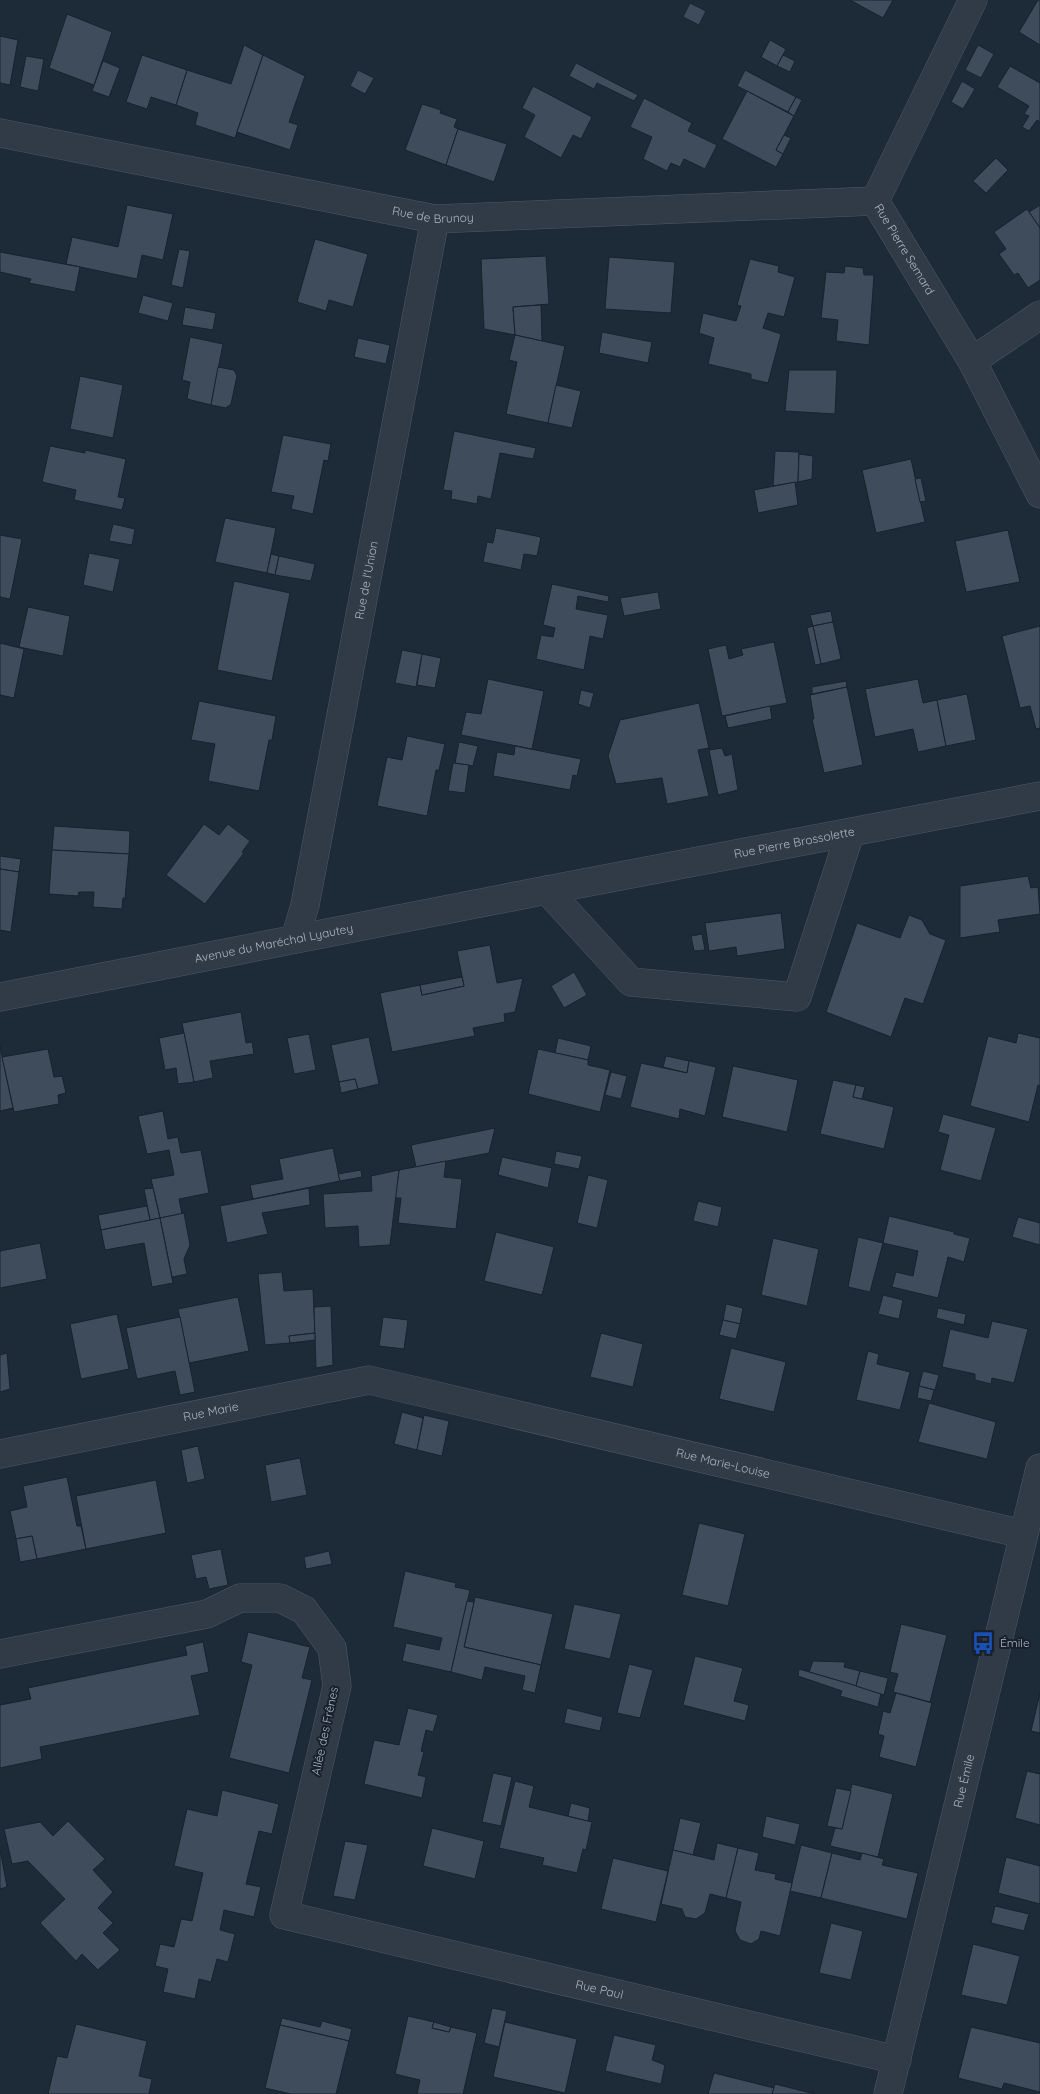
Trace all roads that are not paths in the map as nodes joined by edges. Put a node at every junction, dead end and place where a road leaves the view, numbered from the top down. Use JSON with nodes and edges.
{"nodes":[{"id":1,"x":973,"y":0,"type":"edge"},
{"id":2,"x":0,"y":132,"type":"edge"},
{"id":3,"x":875,"y":201,"type":"junction"},
{"id":4,"x":434,"y":219,"type":"junction"},
{"id":5,"x":1040,"y":315,"type":"edge"},
{"id":6,"x":972,"y":362,"type":"junction"},
{"id":7,"x":1040,"y":494,"type":"edge"},
{"id":8,"x":1040,"y":796,"type":"edge"},
{"id":9,"x":850,"y":832,"type":"junction"},
{"id":10,"x":547,"y":890,"type":"junction"},
{"id":11,"x":295,"y":939,"type":"junction"},
{"id":12,"x":0,"y":997,"type":"edge"},
{"id":13,"x":422,"y":1392,"type":"joint"},
{"id":14,"x":0,"y":1454,"type":"edge"},
{"id":15,"x":1040,"y":1468,"type":"edge"},
{"id":16,"x":1023,"y":1534,"type":"junction"},
{"id":17,"x":0,"y":1654,"type":"edge"},
{"id":18,"x":300,"y":1918,"type":"joint"},
{"id":19,"x":897,"y":2060,"type":"junction"},
{"id":20,"x":888,"y":2094,"type":"edge"}],
"edges":[{"from":1,"to":3,"type":"street","name":"Rue Pierre Semard"},
{"from":2,"to":4,"type":"street","name":"Rue de Brunoy"},
{"from":3,"to":4,"type":"street","name":"Rue de Brunoy"},
{"from":3,"to":6,"type":"street","name":"Rue Pierre Semard"},
{"from":4,"to":11,"type":"street","name":"Rue de l'Union"},
{"from":5,"to":6,"type":"street"},
{"from":6,"to":7,"type":"street","name":"Rue Pierre Semard"},
{"from":8,"to":9,"type":"street","name":"Rue Pierre Brossolette"},
{"from":9,"to":10,"type":"street","name":"Rue Pierre Brossolette"},
{"from":9,"to":10,"type":"street"},
{"from":10,"to":11,"type":"street","name":"Avenue du Maréchal Lyautey"},
{"from":11,"to":12,"type":"street","name":"Avenue du Maréchal Lyautey"},
{"from":13,"to":14,"type":"street","name":"Rue Marie"},
{"from":13,"to":16,"type":"street","name":"Rue Marie-Louise"},
{"from":15,"to":16,"type":"street","name":"Rue Émile"},
{"from":16,"to":19,"type":"street","name":"Rue Émile"},
{"from":17,"to":18,"type":"street","name":"Allée des Frênes"},
{"from":18,"to":19,"type":"street","name":"Rue Paul"},
{"from":19,"to":20,"type":"street","name":"Rue Émile"}]}
